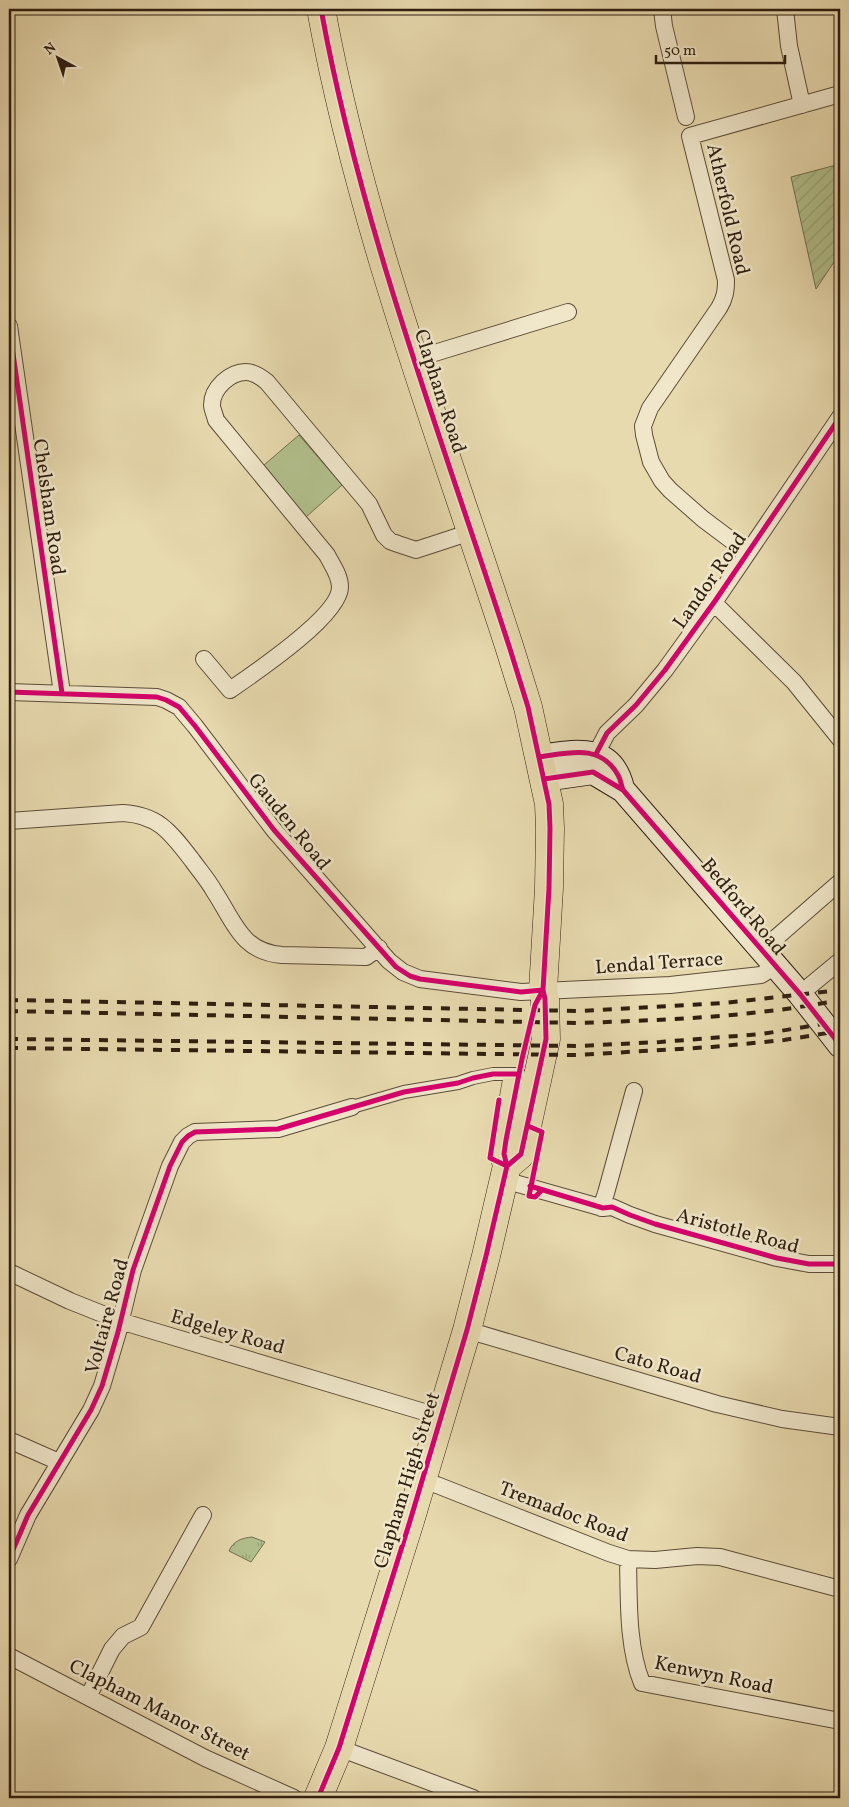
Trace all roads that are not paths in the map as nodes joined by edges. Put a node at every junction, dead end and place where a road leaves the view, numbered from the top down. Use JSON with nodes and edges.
{"nodes":[{"id":1,"x":321,"y":9,"type":"edge"},
{"id":2,"x":662,"y":9,"type":"edge"},
{"id":3,"x":784,"y":9,"type":"edge"},
{"id":4,"x":840,"y":94,"type":"edge"},
{"id":5,"x":802,"y":105,"type":"junction"},
{"id":6,"x":686,"y":117,"type":"dead end"},
{"id":7,"x":568,"y":312,"type":"dead end"},
{"id":8,"x":9,"y":326,"type":"edge"},
{"id":9,"x":415,"y":359,"type":"junction"},
{"id":10,"x":840,"y":417,"type":"edge"},
{"id":11,"x":471,"y":532,"type":"junction"},
{"id":12,"x":747,"y":552,"type":"junction"},
{"id":13,"x":713,"y":602,"type":"junction"},
{"id":14,"x":204,"y":659,"type":"dead end"},
{"id":15,"x":9,"y":692,"type":"edge"},
{"id":16,"x":62,"y":693,"type":"junction"},
{"id":17,"x":840,"y":739,"type":"edge"},
{"id":18,"x":596,"y":754,"type":"junction"},
{"id":19,"x":541,"y":768,"type":"junction"},
{"id":20,"x":623,"y":790,"type":"junction"},
{"id":21,"x":9,"y":821,"type":"edge"},
{"id":22,"x":840,"y":882,"type":"edge"},
{"id":23,"x":378,"y":948,"type":"junction"},
{"id":24,"x":769,"y":958,"type":"junction"},
{"id":25,"x":840,"y":961,"type":"edge"},
{"id":26,"x":542,"y":990,"type":"junction"},
{"id":27,"x":800,"y":994,"type":"junction"},
{"id":28,"x":840,"y":1045,"type":"edge"},
{"id":29,"x":518,"y":1074,"type":"junction"},
{"id":30,"x":634,"y":1092,"type":"dead end"},
{"id":31,"x":352,"y":1107,"type":"joint"},
{"id":32,"x":505,"y":1173,"type":"junction"},
{"id":33,"x":600,"y":1208,"type":"junction"},
{"id":34,"x":840,"y":1264,"type":"edge"},
{"id":35,"x":9,"y":1272,"type":"edge"},
{"id":36,"x":120,"y":1321,"type":"junction"},
{"id":37,"x":467,"y":1330,"type":"junction"},
{"id":38,"x":440,"y":1417,"type":"junction"},
{"id":39,"x":840,"y":1427,"type":"edge"},
{"id":40,"x":9,"y":1440,"type":"edge"},
{"id":41,"x":59,"y":1462,"type":"junction"},
{"id":42,"x":422,"y":1482,"type":"junction"},
{"id":43,"x":202,"y":1515,"type":"dead end"},
{"id":44,"x":9,"y":1559,"type":"edge"},
{"id":45,"x":628,"y":1559,"type":"junction"},
{"id":46,"x":840,"y":1590,"type":"edge"},
{"id":47,"x":9,"y":1656,"type":"edge"},
{"id":48,"x":88,"y":1697,"type":"junction"},
{"id":49,"x":840,"y":1721,"type":"edge"},
{"id":50,"x":339,"y":1748,"type":"junction"},
{"id":51,"x":294,"y":1798,"type":"edge"},
{"id":52,"x":318,"y":1798,"type":"edge"},
{"id":53,"x":473,"y":1798,"type":"edge"}],
"edges":[{"from":1,"to":9,"type":"highway","name":"Clapham Road"},
{"from":2,"to":6,"type":"street"},
{"from":3,"to":5,"type":"street"},
{"from":4,"to":5,"type":"street"},
{"from":5,"to":12,"type":"street","name":"Atherfold Road"},
{"from":7,"to":9,"type":"street"},
{"from":8,"to":16,"type":"street","name":"Chelsham Road"},
{"from":9,"to":11,"type":"highway","name":"Clapham Road"},
{"from":10,"to":12,"type":"street","name":"Landor Road"},
{"from":11,"to":14,"type":"street"},
{"from":11,"to":19,"type":"highway","name":"Clapham Road"},
{"from":12,"to":13,"type":"street","name":"Landor Road"},
{"from":13,"to":17,"type":"street"},
{"from":13,"to":18,"type":"street","name":"Landor Road"},
{"from":15,"to":16,"type":"street","name":"Gauden Road"},
{"from":16,"to":23,"type":"street","name":"Gauden Road"},
{"from":18,"to":19,"type":"main road"},
{"from":18,"to":20,"type":"main road","name":"Bedford Road"},
{"from":19,"to":20,"type":"main road","name":"Bedford Road"},
{"from":19,"to":26,"type":"highway","name":"Clapham High Street"},
{"from":20,"to":24,"type":"main road","name":"Bedford Road"},
{"from":21,"to":23,"type":"street"},
{"from":22,"to":24,"type":"street","name":"Lendal Terrace"},
{"from":23,"to":26,"type":"street","name":"Gauden Road"},
{"from":24,"to":26,"type":"street","name":"Lendal Terrace"},
{"from":24,"to":27,"type":"main road","name":"Bedford Road"},
{"from":25,"to":27,"type":"street"},
{"from":26,"to":29,"type":"highway","name":"Clapham High Street"},
{"from":26,"to":32,"type":"highway","name":"Clapham High Street"},
{"from":27,"to":28,"type":"main road","name":"Bedford Road"},
{"from":29,"to":31,"type":"street","name":"Voltaire Road"},
{"from":29,"to":32,"type":"highway","name":"Clapham High Street"},
{"from":30,"to":33,"type":"street"},
{"from":31,"to":36,"type":"street","name":"Voltaire Road"},
{"from":32,"to":33,"type":"street","name":"Aristotle Road"},
{"from":32,"to":37,"type":"highway","name":"Clapham High Street"},
{"from":33,"to":34,"type":"street","name":"Aristotle Road"},
{"from":35,"to":36,"type":"street","name":"Edgeley Road"},
{"from":36,"to":38,"type":"street","name":"Edgeley Road"},
{"from":36,"to":41,"type":"street","name":"Voltaire Road"},
{"from":37,"to":38,"type":"highway","name":"Clapham High Street"},
{"from":37,"to":39,"type":"street","name":"Cato Road"},
{"from":38,"to":42,"type":"highway","name":"Clapham High Street"},
{"from":40,"to":41,"type":"street"},
{"from":41,"to":44,"type":"street","name":"Voltaire Road"},
{"from":42,"to":45,"type":"street","name":"Tremadoc Road"},
{"from":42,"to":50,"type":"highway","name":"Clapham High Street"},
{"from":43,"to":48,"type":"street"},
{"from":45,"to":46,"type":"street","name":"Tremadoc Road"},
{"from":45,"to":49,"type":"street","name":"Kenwyn Road"},
{"from":47,"to":48,"type":"street","name":"Clapham Manor Street"},
{"from":48,"to":51,"type":"street","name":"Clapham Manor Street"},
{"from":50,"to":52,"type":"highway","name":"Clapham High Street"},
{"from":50,"to":53,"type":"street"}]}
